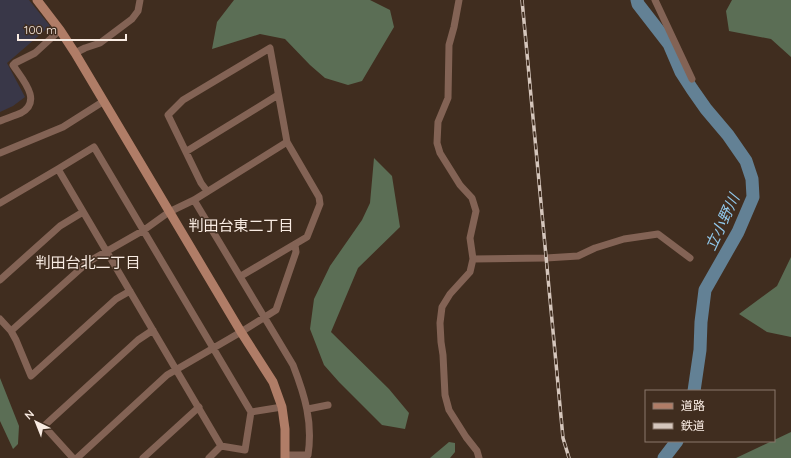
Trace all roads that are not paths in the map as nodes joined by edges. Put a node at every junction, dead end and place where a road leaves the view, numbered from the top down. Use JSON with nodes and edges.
{"nodes":[{"id":1,"x":37,"y":0,"type":"edge"},
{"id":2,"x":140,"y":0,"type":"edge"},
{"id":3,"x":459,"y":0,"type":"edge"},
{"id":4,"x":655,"y":0,"type":"edge"},
{"id":5,"x":60,"y":30,"type":"junction"},
{"id":6,"x":75,"y":53,"type":"junction"},
{"id":7,"x":692,"y":79,"type":"dead end"},
{"id":8,"x":278,"y":95,"type":"junction"},
{"id":9,"x":104,"y":101,"type":"junction"},
{"id":10,"x":0,"y":121,"type":"edge"},
{"id":11,"x":287,"y":142,"type":"junction"},
{"id":12,"x":187,"y":151,"type":"junction"},
{"id":13,"x":0,"y":153,"type":"edge"},
{"id":14,"x":58,"y":169,"type":"junction"},
{"id":15,"x":207,"y":191,"type":"junction"},
{"id":16,"x":194,"y":200,"type":"junction"},
{"id":17,"x":0,"y":202,"type":"edge"},
{"id":18,"x":83,"y":212,"type":"junction"},
{"id":19,"x":169,"y":212,"type":"junction"},
{"id":20,"x":144,"y":230,"type":"junction"},
{"id":21,"x":295,"y":245,"type":"junction"},
{"id":22,"x":107,"y":251,"type":"junction"},
{"id":23,"x":690,"y":258,"type":"dead end"},
{"id":24,"x":473,"y":259,"type":"junction"},
{"id":25,"x":241,"y":276,"type":"junction"},
{"id":26,"x":0,"y":280,"type":"edge"},
{"id":27,"x":130,"y":291,"type":"junction"},
{"id":28,"x":263,"y":317,"type":"junction"},
{"id":29,"x":0,"y":319,"type":"edge"},
{"id":30,"x":153,"y":330,"type":"junction"},
{"id":31,"x":11,"y":331,"type":"junction"},
{"id":32,"x":241,"y":332,"type":"junction"},
{"id":33,"x":214,"y":347,"type":"junction"},
{"id":34,"x":176,"y":368,"type":"junction"},
{"id":35,"x":328,"y":405,"type":"dead end"},
{"id":36,"x":199,"y":407,"type":"junction"},
{"id":37,"x":282,"y":407,"type":"junction"},
{"id":38,"x":308,"y":410,"type":"junction"},
{"id":39,"x":251,"y":412,"type":"junction"},
{"id":40,"x":221,"y":446,"type":"junction"},
{"id":41,"x":245,"y":450,"type":"junction"},
{"id":42,"x":285,"y":456,"type":"edge"},
{"id":43,"x":75,"y":458,"type":"edge"},
{"id":44,"x":143,"y":458,"type":"edge"},
{"id":45,"x":209,"y":458,"type":"edge"},
{"id":46,"x":244,"y":458,"type":"edge"},
{"id":47,"x":479,"y":458,"type":"edge"}],
"edges":[{"from":1,"to":5,"type":"street"},
{"from":2,"to":6,"type":"street"},
{"from":3,"to":24,"type":"street"},
{"from":4,"to":7,"type":"street"},
{"from":5,"to":6,"type":"street"},
{"from":5,"to":10,"type":"street"},
{"from":6,"to":9,"type":"street"},
{"from":8,"to":11,"type":"street"},
{"from":8,"to":12,"type":"street"},
{"from":8,"to":12,"type":"street"},
{"from":9,"to":13,"type":"street"},
{"from":9,"to":19,"type":"street"},
{"from":11,"to":15,"type":"street"},
{"from":11,"to":21,"type":"street"},
{"from":12,"to":15,"type":"street"},
{"from":14,"to":17,"type":"street"},
{"from":14,"to":18,"type":"street"},
{"from":14,"to":20,"type":"street"},
{"from":15,"to":16,"type":"street"},
{"from":16,"to":19,"type":"street"},
{"from":16,"to":25,"type":"street"},
{"from":18,"to":22,"type":"street"},
{"from":18,"to":26,"type":"street"},
{"from":19,"to":20,"type":"street"},
{"from":19,"to":32,"type":"street"},
{"from":20,"to":22,"type":"street"},
{"from":20,"to":33,"type":"street"},
{"from":21,"to":25,"type":"street"},
{"from":21,"to":28,"type":"street"},
{"from":22,"to":27,"type":"street"},
{"from":22,"to":31,"type":"street"},
{"from":23,"to":24,"type":"street"},
{"from":24,"to":47,"type":"street"},
{"from":25,"to":28,"type":"street"},
{"from":27,"to":30,"type":"street"},
{"from":27,"to":31,"type":"street"},
{"from":28,"to":32,"type":"street"},
{"from":28,"to":38,"type":"street"},
{"from":29,"to":31,"type":"street"},
{"from":30,"to":34,"type":"street"},
{"from":30,"to":43,"type":"street"},
{"from":32,"to":33,"type":"street"},
{"from":32,"to":37,"type":"street"},
{"from":33,"to":34,"type":"street"},
{"from":33,"to":39,"type":"street"},
{"from":34,"to":36,"type":"street"},
{"from":34,"to":43,"type":"street"},
{"from":35,"to":38,"type":"street"},
{"from":36,"to":40,"type":"street"},
{"from":36,"to":44,"type":"street"},
{"from":37,"to":39,"type":"street"},
{"from":37,"to":42,"type":"street"},
{"from":38,"to":42,"type":"street"},
{"from":39,"to":41,"type":"street"},
{"from":40,"to":41,"type":"street"},
{"from":40,"to":45,"type":"street"},
{"from":41,"to":46,"type":"street"}]}
